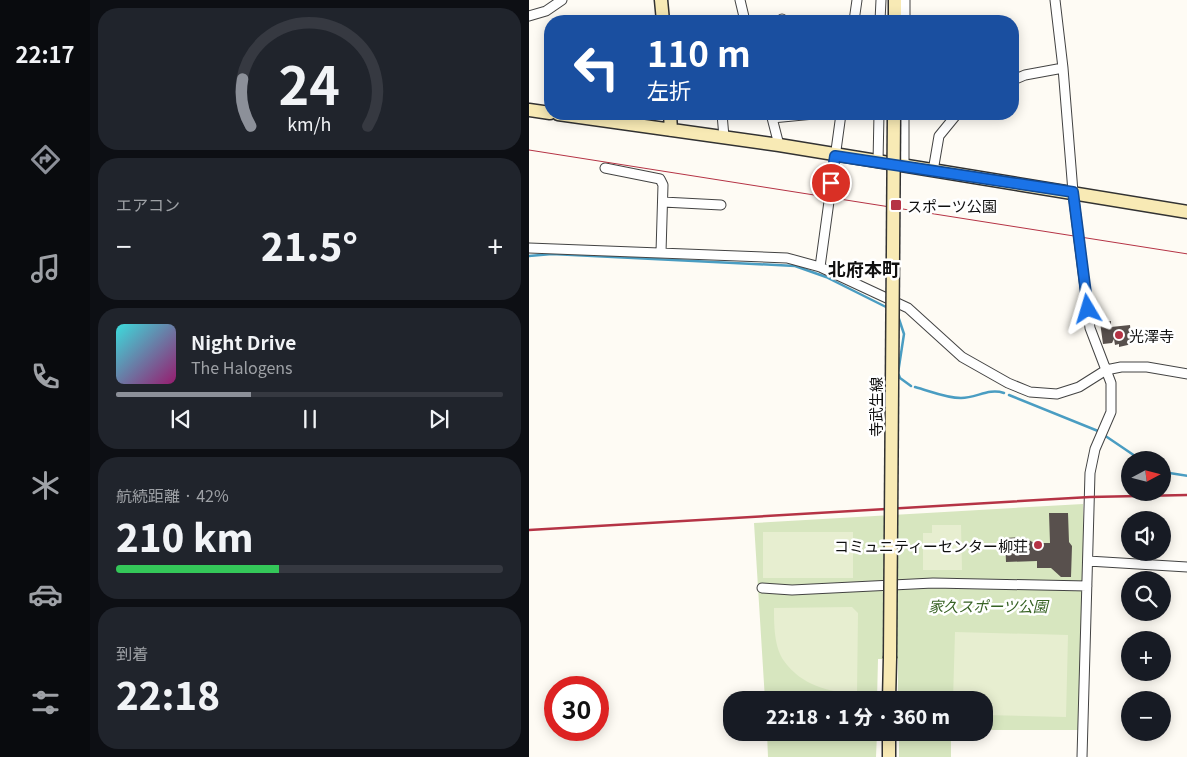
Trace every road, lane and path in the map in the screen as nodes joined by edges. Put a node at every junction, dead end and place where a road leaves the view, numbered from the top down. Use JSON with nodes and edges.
{"nodes":[{"id":1,"x":562,"y":0,"type":"edge"},
{"id":2,"x":661,"y":0,"type":"edge"},
{"id":3,"x":740,"y":0,"type":"edge"},
{"id":4,"x":857,"y":0,"type":"edge"},
{"id":5,"x":881,"y":0,"type":"edge"},
{"id":6,"x":895,"y":0,"type":"edge"},
{"id":7,"x":905,"y":0,"type":"edge"},
{"id":8,"x":1055,"y":0,"type":"edge"},
{"id":9,"x":662,"y":15,"type":"edge"},
{"id":10,"x":744,"y":15,"type":"edge"},
{"id":11,"x":855,"y":15,"type":"edge"},
{"id":12,"x":880,"y":15,"type":"edge"},
{"id":13,"x":895,"y":15,"type":"edge"},
{"id":14,"x":905,"y":15,"type":"edge"},
{"id":15,"x":529,"y":16,"type":"edge"},
{"id":16,"x":1063,"y":68,"type":"junction"},
{"id":17,"x":1019,"y":78,"type":"edge"},
{"id":18,"x":529,"y":110,"type":"edge"},
{"id":19,"x":544,"y":112,"type":"edge"},
{"id":20,"x":600,"y":120,"type":"edge"},
{"id":21,"x":670,"y":120,"type":"edge"},
{"id":22,"x":722,"y":120,"type":"edge"},
{"id":23,"x":772,"y":120,"type":"edge"},
{"id":24,"x":840,"y":120,"type":"edge"},
{"id":25,"x":879,"y":120,"type":"edge"},
{"id":26,"x":894,"y":120,"type":"edge"},
{"id":27,"x":904,"y":120,"type":"edge"},
{"id":28,"x":952,"y":120,"type":"edge"},
{"id":29,"x":671,"y":130,"type":"junction"},
{"id":30,"x":724,"y":136,"type":"junction"},
{"id":31,"x":779,"y":145,"type":"junction"},
{"id":32,"x":835,"y":156,"type":"junction"},
{"id":33,"x":878,"y":162,"type":"junction"},
{"id":34,"x":904,"y":166,"type":"junction"},
{"id":35,"x":605,"y":168,"type":"dead end"},
{"id":36,"x":933,"y":171,"type":"junction"},
{"id":37,"x":1073,"y":192,"type":"junction"},
{"id":38,"x":663,"y":202,"type":"junction"},
{"id":39,"x":721,"y":205,"type":"dead end"},
{"id":40,"x":1187,"y":212,"type":"edge"},
{"id":41,"x":529,"y":248,"type":"edge"},
{"id":42,"x":661,"y":252,"type":"junction"},
{"id":43,"x":820,"y":267,"type":"junction"},
{"id":44,"x":1106,"y":370,"type":"junction"},
{"id":45,"x":1187,"y":374,"type":"edge"},
{"id":46,"x":1088,"y":560,"type":"junction"},
{"id":47,"x":1187,"y":567,"type":"edge"},
{"id":48,"x":1087,"y":586,"type":"junction"},
{"id":49,"x":762,"y":588,"type":"dead end"},
{"id":50,"x":889,"y":691,"type":"edge"},
{"id":51,"x":889,"y":741,"type":"edge"},
{"id":52,"x":889,"y":757,"type":"edge"},
{"id":53,"x":1082,"y":757,"type":"edge"}],
"edges":[{"from":1,"to":15,"type":"street"},
{"from":2,"to":9,"type":"street"},
{"from":3,"to":10,"type":"street"},
{"from":4,"to":11,"type":"street"},
{"from":5,"to":12,"type":"street"},
{"from":6,"to":13,"type":"street"},
{"from":7,"to":14,"type":"street"},
{"from":8,"to":16,"type":"street"},
{"from":16,"to":17,"type":"street"},
{"from":16,"to":37,"type":"street"},
{"from":18,"to":19,"type":"street"},
{"from":20,"to":29,"type":"street"},
{"from":21,"to":29,"type":"street"},
{"from":22,"to":30,"type":"street"},
{"from":23,"to":31,"type":"street"},
{"from":24,"to":32,"type":"street"},
{"from":25,"to":33,"type":"street"},
{"from":26,"to":50,"type":"street","name":"寺武生線","bridge":true},
{"from":27,"to":34,"type":"street"},
{"from":28,"to":36,"type":"street"},
{"from":29,"to":30,"type":"street"},
{"from":30,"to":31,"type":"street"},
{"from":31,"to":32,"type":"street"},
{"from":32,"to":33,"type":"street"},
{"from":32,"to":43,"type":"street"},
{"from":33,"to":34,"type":"street"},
{"from":34,"to":36,"type":"street"},
{"from":35,"to":38,"type":"street"},
{"from":36,"to":37,"type":"street"},
{"from":37,"to":40,"type":"street"},
{"from":37,"to":44,"type":"street"},
{"from":38,"to":39,"type":"street"},
{"from":38,"to":42,"type":"street"},
{"from":41,"to":42,"type":"street"},
{"from":42,"to":43,"type":"street"},
{"from":43,"to":44,"type":"street"},
{"from":44,"to":45,"type":"street"},
{"from":44,"to":46,"type":"street"},
{"from":46,"to":47,"type":"street"},
{"from":46,"to":48,"type":"street"},
{"from":48,"to":49,"type":"street"},
{"from":48,"to":53,"type":"street"},
{"from":51,"to":52,"type":"street"}]}
